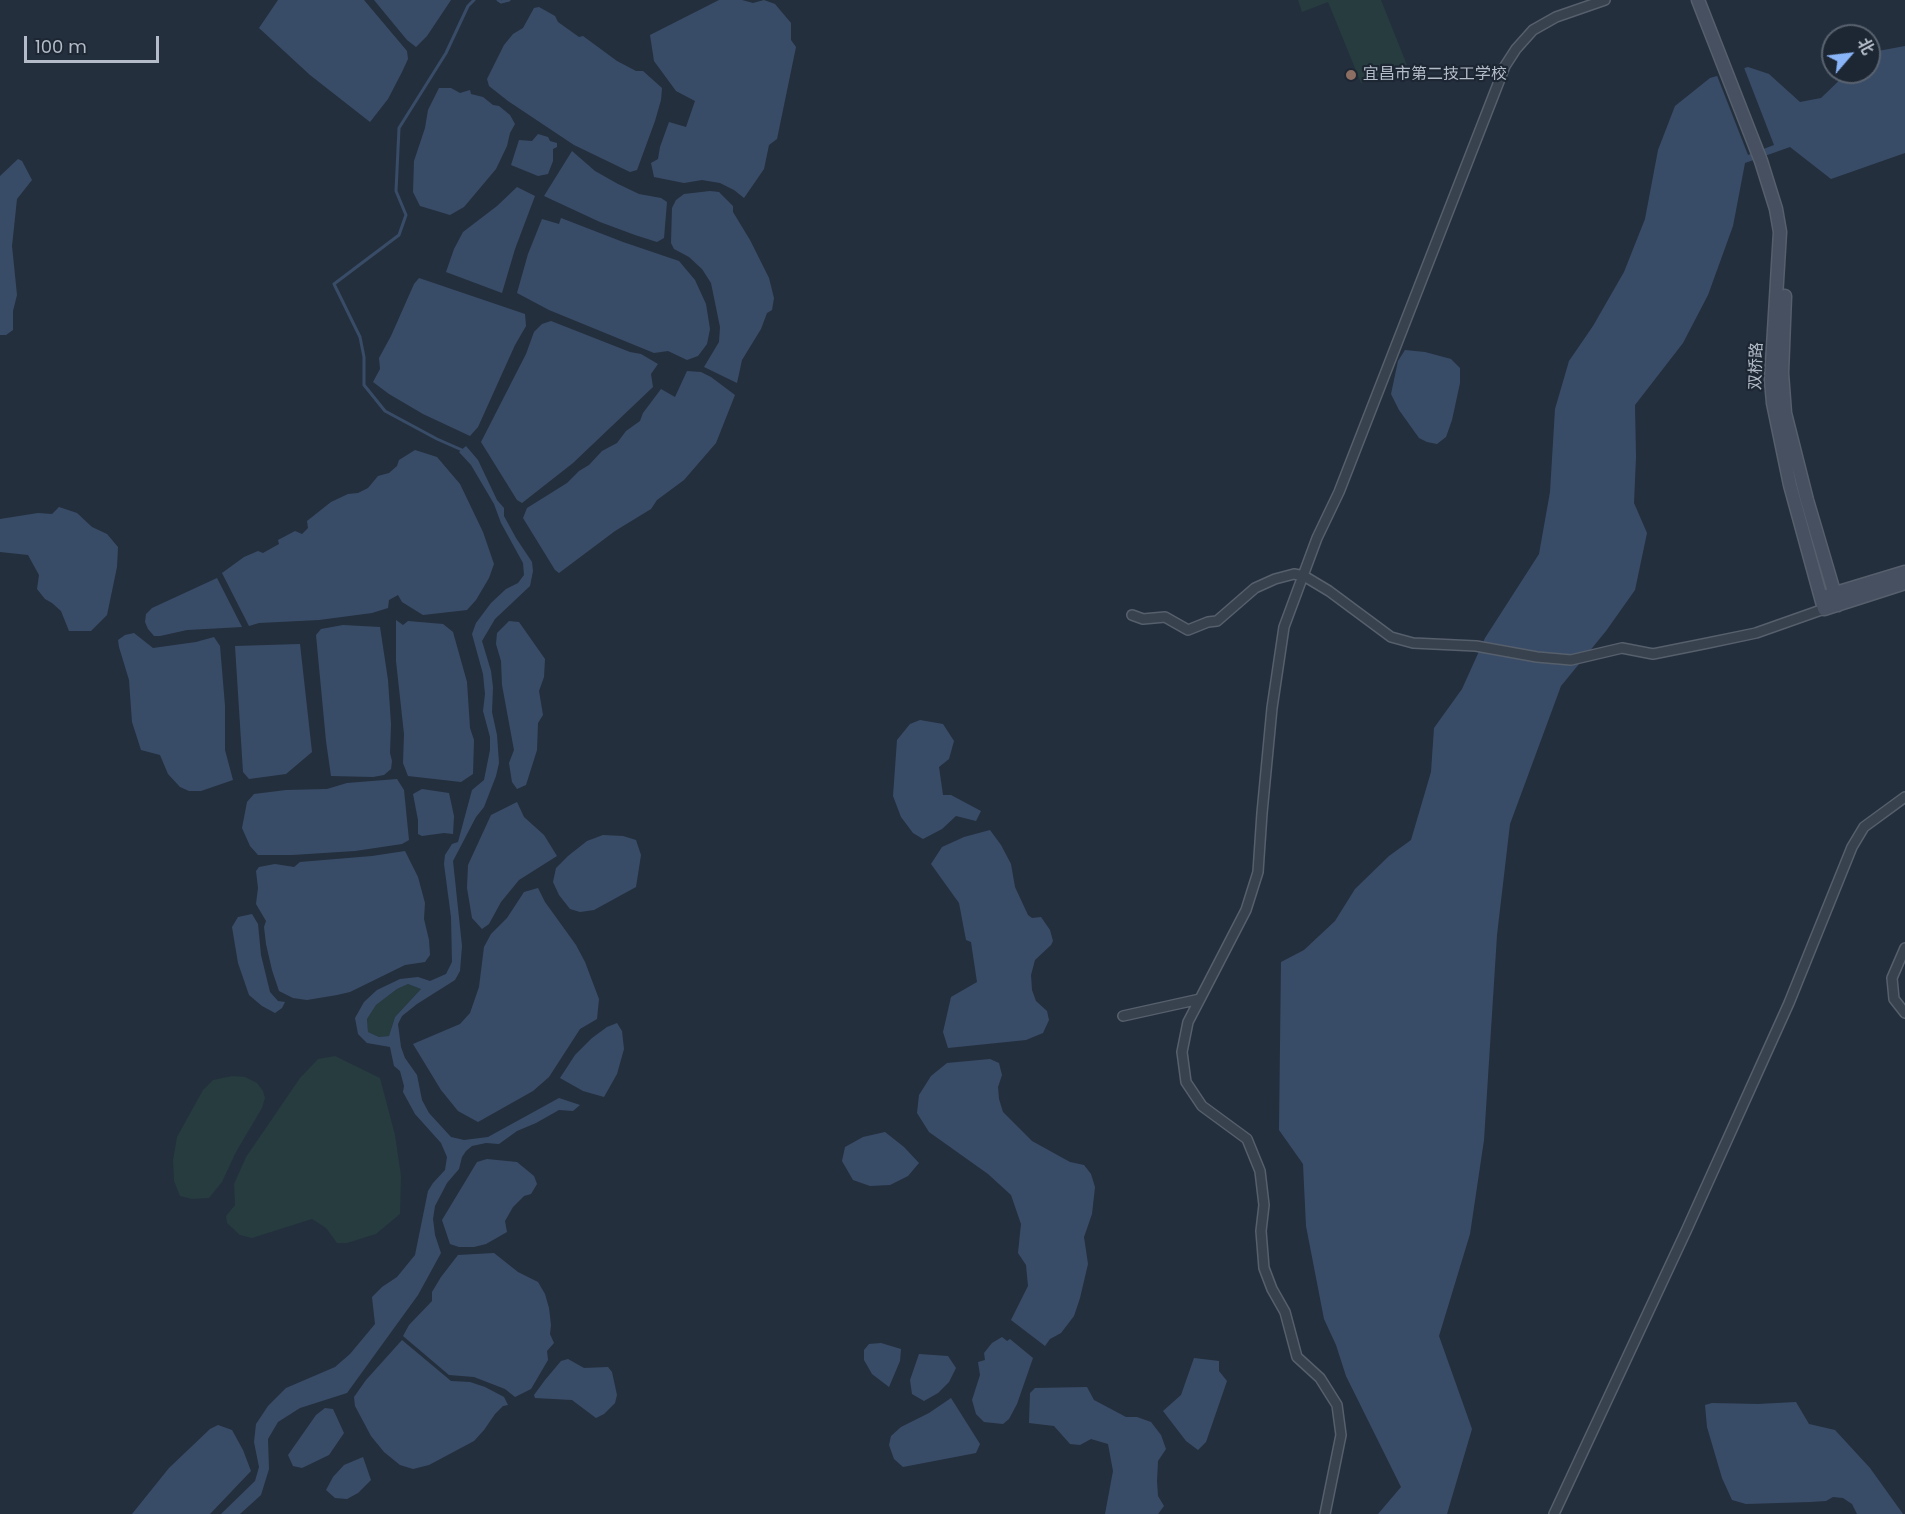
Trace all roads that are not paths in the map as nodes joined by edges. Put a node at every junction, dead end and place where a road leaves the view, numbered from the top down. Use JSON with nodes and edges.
{"nodes":[{"id":1,"x":1605,"y":0,"type":"edge"},
{"id":2,"x":1698,"y":0,"type":"edge"},
{"id":3,"x":1707,"y":0,"type":"edge"},
{"id":4,"x":1727,"y":65,"type":"junction"},
{"id":5,"x":1754,"y":134,"type":"junction"},
{"id":6,"x":1905,"y":572,"type":"edge"},
{"id":7,"x":1304,"y":576,"type":"junction"},
{"id":8,"x":1905,"y":583,"type":"edge"},
{"id":9,"x":1836,"y":599,"type":"junction"},
{"id":10,"x":1823,"y":603,"type":"junction"},
{"id":11,"x":1132,"y":615,"type":"dead end"},
{"id":12,"x":1905,"y":797,"type":"edge"},
{"id":13,"x":1905,"y":948,"type":"edge"},
{"id":14,"x":1200,"y":999,"type":"junction"},
{"id":15,"x":1905,"y":1013,"type":"edge"},
{"id":16,"x":1123,"y":1016,"type":"dead end"},
{"id":17,"x":1325,"y":1514,"type":"edge"},
{"id":18,"x":1554,"y":1514,"type":"edge"}],
"edges":[{"from":1,"to":7,"type":"street"},
{"from":2,"to":4,"type":"street"},
{"from":3,"to":4,"type":"street"},
{"from":4,"to":5,"type":"street"},
{"from":5,"to":9,"type":"street"},
{"from":5,"to":10,"type":"street","name":"双桥路"},
{"from":6,"to":9,"type":"street"},
{"from":7,"to":10,"type":"street"},
{"from":7,"to":11,"type":"street"},
{"from":7,"to":14,"type":"street"},
{"from":8,"to":9,"type":"street"},
{"from":9,"to":10,"type":"street"},
{"from":12,"to":18,"type":"street"},
{"from":13,"to":15,"type":"street"},
{"from":14,"to":16,"type":"street"},
{"from":14,"to":17,"type":"street"}]}
